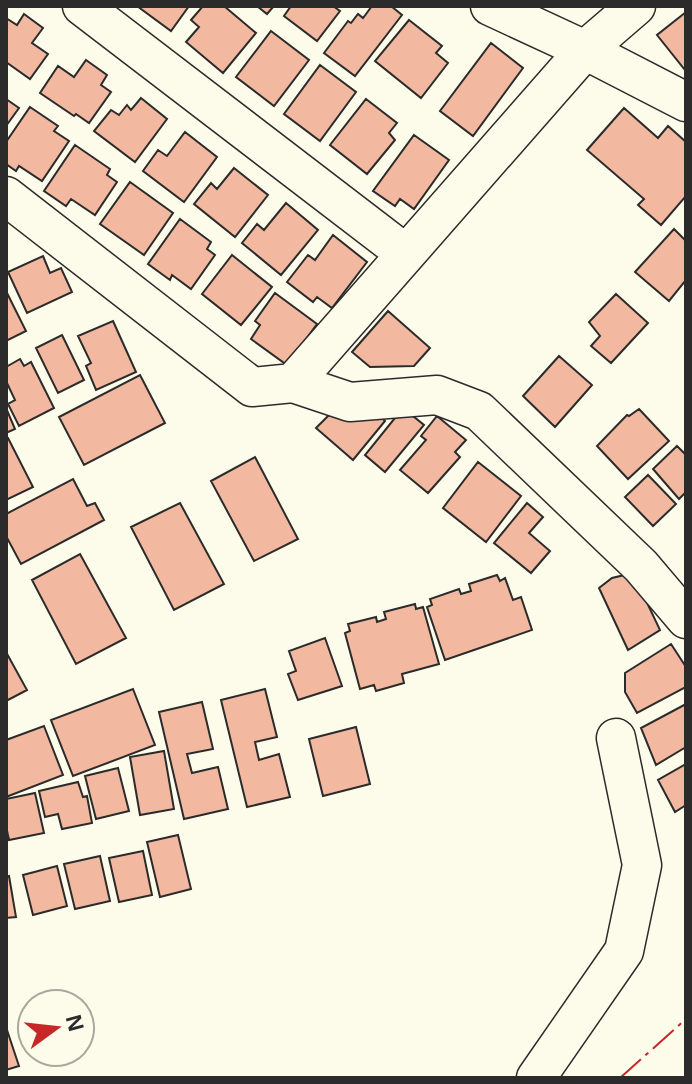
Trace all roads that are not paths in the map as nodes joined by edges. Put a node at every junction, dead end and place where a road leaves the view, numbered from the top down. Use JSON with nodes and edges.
{"nodes":[{"id":1,"x":82,"y":6,"type":"edge"},
{"id":2,"x":490,"y":6,"type":"edge"},
{"id":3,"x":636,"y":6,"type":"edge"},
{"id":4,"x":585,"y":50,"type":"junction"},
{"id":5,"x":686,"y":102,"type":"edge"},
{"id":6,"x":6,"y":196,"type":"edge"},
{"id":7,"x":406,"y":254,"type":"junction"},
{"id":8,"x":293,"y":383,"type":"junction"},
{"id":9,"x":686,"y":619,"type":"edge"},
{"id":10,"x":616,"y":738,"type":"dead end"},
{"id":11,"x":536,"y":1078,"type":"edge"}],
"edges":[{"from":1,"to":7,"type":"street"},
{"from":2,"to":4,"type":"street"},
{"from":3,"to":4,"type":"street"},
{"from":4,"to":5,"type":"street"},
{"from":4,"to":7,"type":"street"},
{"from":6,"to":8,"type":"street"},
{"from":7,"to":8,"type":"street"},
{"from":8,"to":9,"type":"street"},
{"from":10,"to":11,"type":"street"}]}
